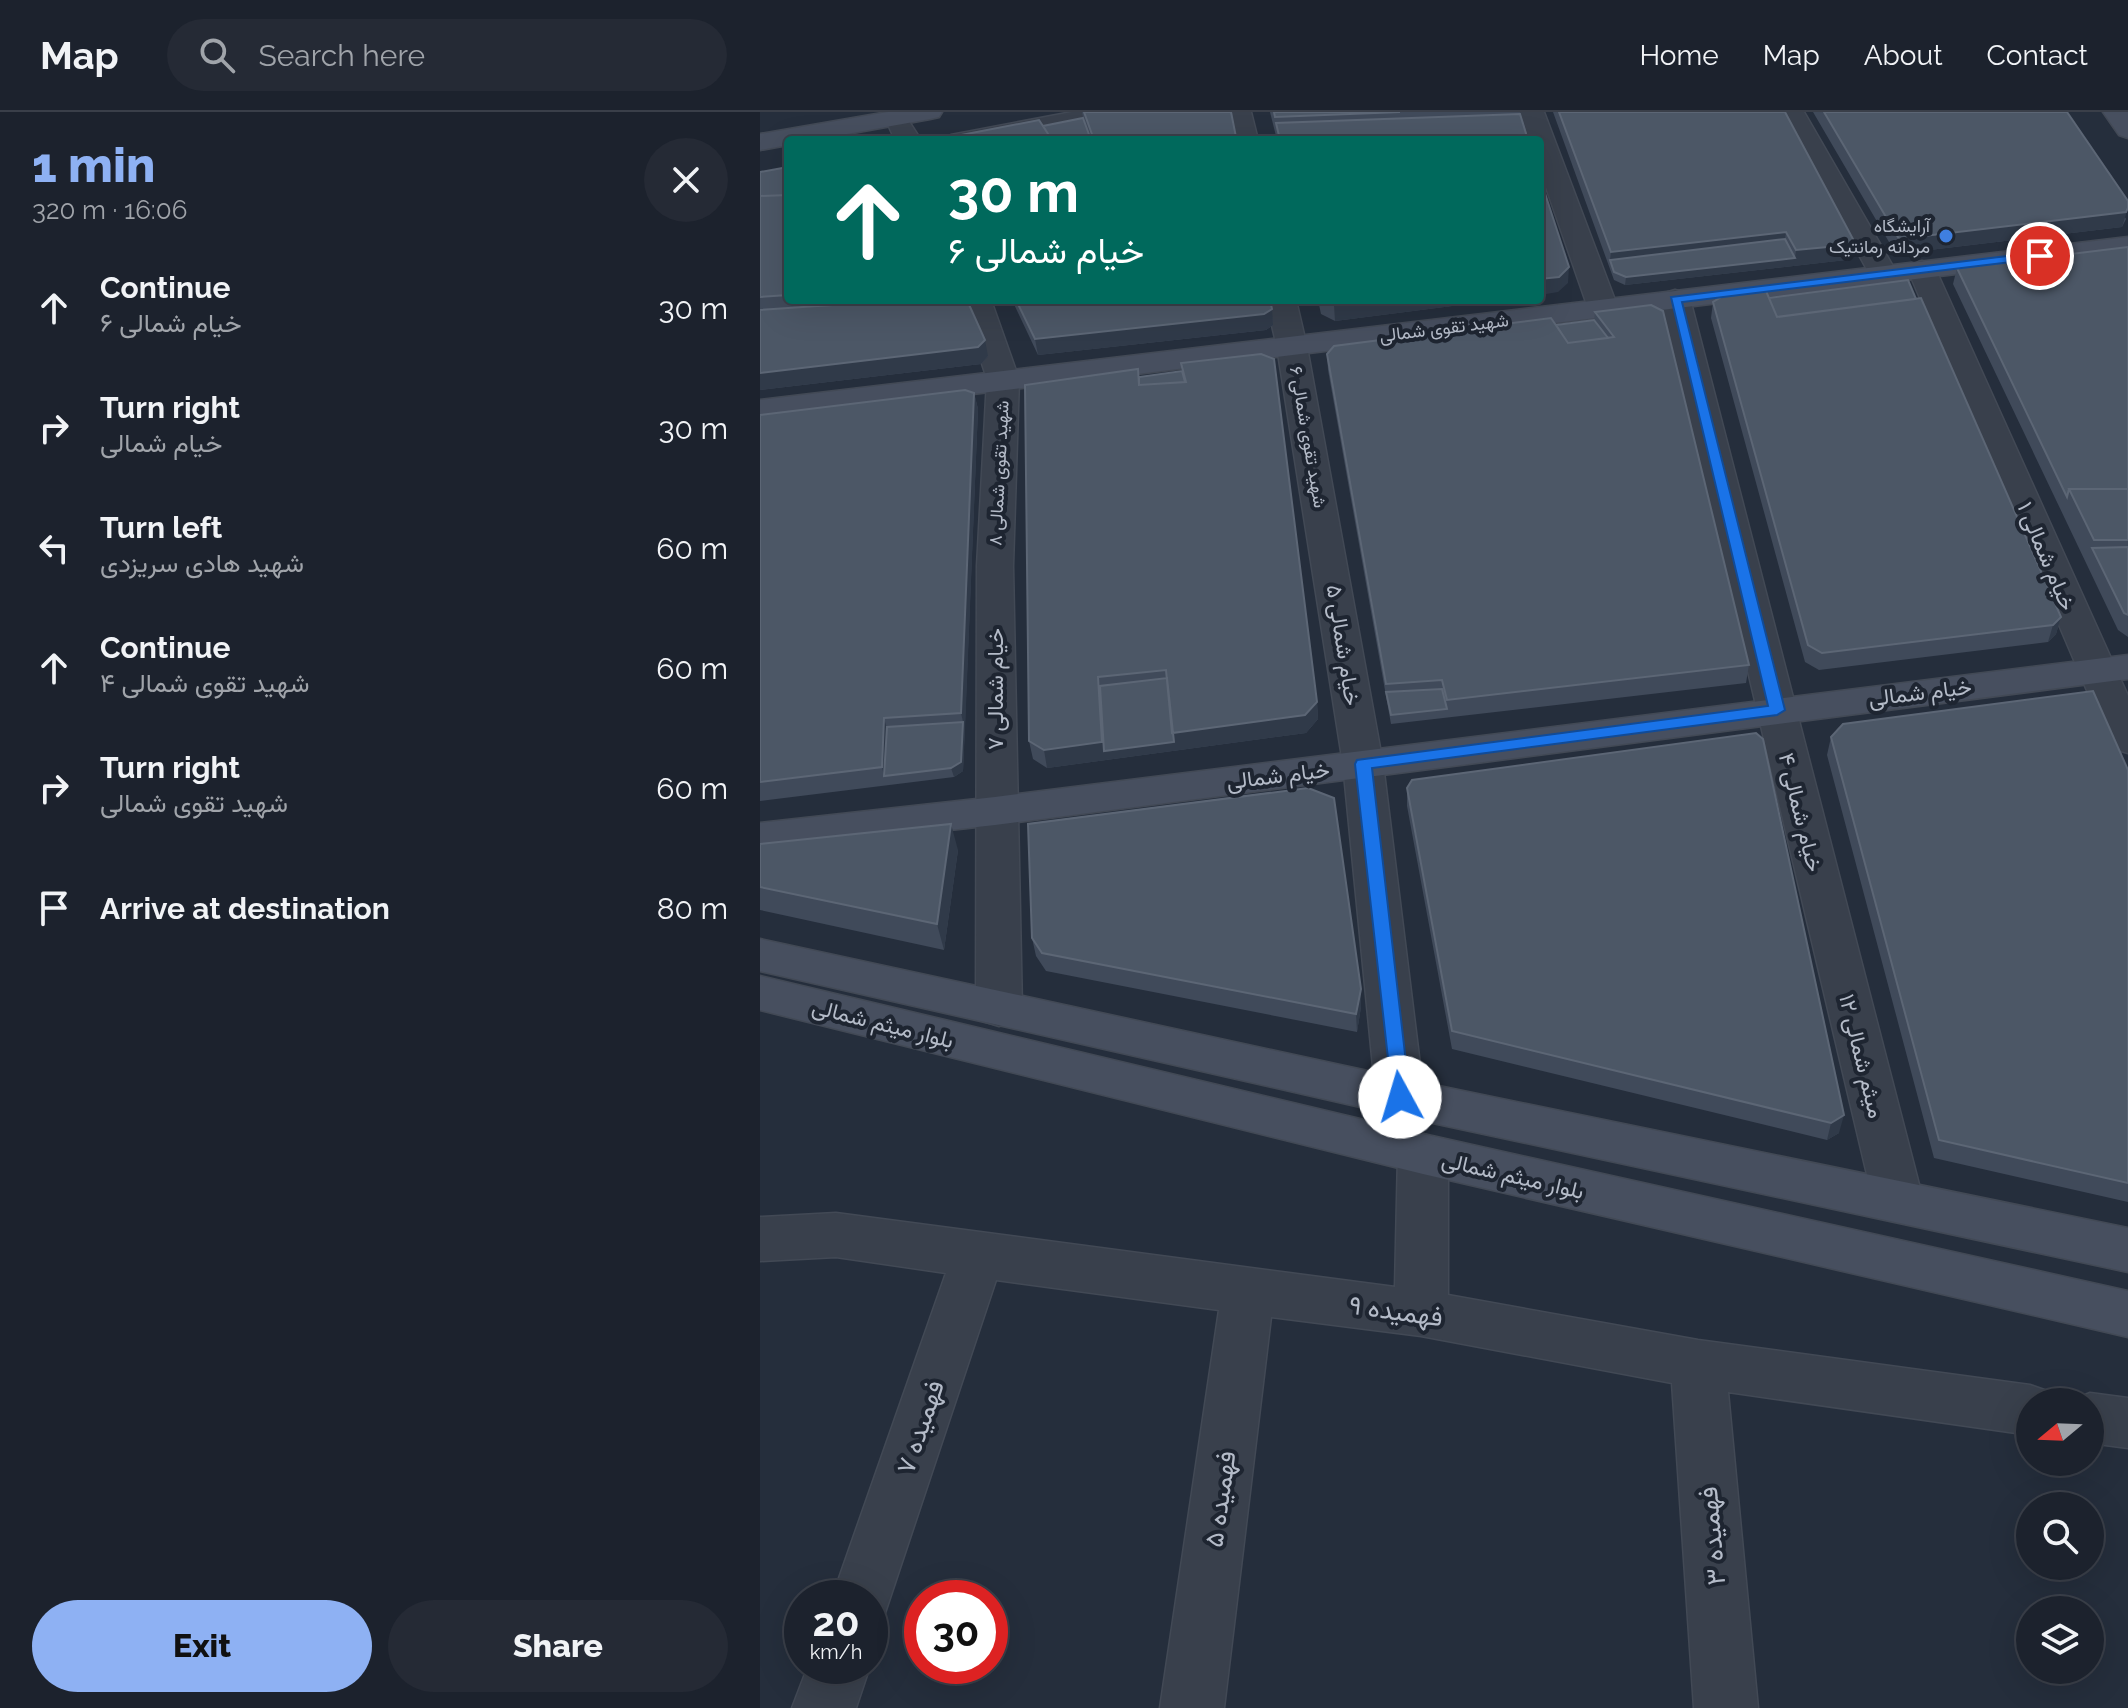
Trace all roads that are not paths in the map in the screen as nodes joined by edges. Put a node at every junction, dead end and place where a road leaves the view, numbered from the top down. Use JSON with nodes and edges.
{"nodes":[{"id":1,"x":796,"y":112,"type":"edge"},
{"id":2,"x":930,"y":112,"type":"edge"},
{"id":3,"x":1099,"y":112,"type":"edge"},
{"id":4,"x":1239,"y":112,"type":"edge"},
{"id":5,"x":1532,"y":112,"type":"edge"},
{"id":6,"x":1792,"y":112,"type":"edge"},
{"id":7,"x":2115,"y":112,"type":"edge"},
{"id":8,"x":760,"y":118,"type":"edge"},
{"id":9,"x":902,"y":129,"type":"edge"},
{"id":10,"x":2128,"y":130,"type":"edge"},
{"id":11,"x":826,"y":136,"type":"edge"},
{"id":12,"x":972,"y":136,"type":"edge"},
{"id":13,"x":1244,"y":136,"type":"edge"},
{"id":14,"x":1541,"y":136,"type":"edge"},
{"id":15,"x":784,"y":140,"type":"edge"},
{"id":16,"x":760,"y":142,"type":"edge"},
{"id":17,"x":1544,"y":145,"type":"edge"},
{"id":18,"x":2128,"y":245,"type":"edge"},
{"id":19,"x":1922,"y":270,"type":"junction"},
{"id":20,"x":1884,"y":275,"type":"junction"},
{"id":21,"x":1675,"y":299,"type":"junction"},
{"id":22,"x":977,"y":304,"type":"edge"},
{"id":23,"x":1282,"y":304,"type":"edge"},
{"id":24,"x":1603,"y":308,"type":"junction"},
{"id":25,"x":1292,"y":347,"type":"junction"},
{"id":26,"x":1003,"y":379,"type":"junction"},
{"id":27,"x":760,"y":410,"type":"edge"},
{"id":28,"x":1324,"y":526,"type":"joint"},
{"id":29,"x":995,"y":566,"type":"joint"},
{"id":30,"x":2112,"y":669,"type":"edge"},
{"id":31,"x":1777,"y":710,"type":"junction"},
{"id":32,"x":2128,"y":740,"type":"edge"},
{"id":33,"x":1363,"y":764,"type":"junction"},
{"id":34,"x":995,"y":811,"type":"junction"},
{"id":35,"x":760,"y":837,"type":"edge"},
{"id":36,"x":1826,"y":913,"type":"joint"},
{"id":37,"x":760,"y":955,"type":"edge"},
{"id":38,"x":760,"y":993,"type":"edge"},
{"id":39,"x":999,"y":1009,"type":"junction"},
{"id":40,"x":1400,"y":1097,"type":"junction"},
{"id":41,"x":1423,"y":1154,"type":"junction"},
{"id":42,"x":1898,"y":1200,"type":"junction"},
{"id":43,"x":760,"y":1239,"type":"edge"},
{"id":44,"x":2128,"y":1250,"type":"edge"},
{"id":45,"x":978,"y":1256,"type":"junction"},
{"id":46,"x":1248,"y":1291,"type":"junction"},
{"id":47,"x":1421,"y":1313,"type":"junction"},
{"id":48,"x":2128,"y":1314,"type":"edge"},
{"id":49,"x":1698,"y":1364,"type":"junction"},
{"id":50,"x":2016,"y":1408,"type":"edge"},
{"id":51,"x":2104,"y":1420,"type":"edge"},
{"id":52,"x":2128,"y":1423,"type":"edge"},
{"id":53,"x":868,"y":1580,"type":"edge"},
{"id":54,"x":833,"y":1684,"type":"edge"},
{"id":55,"x":824,"y":1708,"type":"edge"},
{"id":56,"x":1192,"y":1708,"type":"edge"},
{"id":57,"x":1726,"y":1708,"type":"edge"}],
"edges":[{"from":1,"to":8,"type":"street"},
{"from":2,"to":9,"type":"street"},
{"from":3,"to":12,"type":"lane"},
{"from":4,"to":13,"type":"street"},
{"from":5,"to":14,"type":"street"},
{"from":6,"to":20,"type":"street"},
{"from":7,"to":10,"type":"street"},
{"from":9,"to":11,"type":"street"},
{"from":15,"to":16,"type":"street"},
{"from":17,"to":24,"type":"street"},
{"from":18,"to":19,"type":"street","name":"شهید تقوی شمالی"},
{"from":19,"to":20,"type":"street","name":"شهید تقوی شمالی"},
{"from":19,"to":30,"type":"street","name":"خیام شمالی ۱"},
{"from":20,"to":21,"type":"street","name":"شهید تقوی شمالی"},
{"from":21,"to":24,"type":"street","name":"شهید تقوی شمالی"},
{"from":21,"to":31,"type":"street","name":"خیام شمالی ۴"},
{"from":22,"to":26,"type":"street"},
{"from":23,"to":25,"type":"street","name":"شهید تقوی شمالی ۶"},
{"from":24,"to":25,"type":"street","name":"شهید تقوی شمالی"},
{"from":25,"to":26,"type":"street","name":"شهید تقوی شمالی"},
{"from":25,"to":28,"type":"street","name":"شهید تقوی شمالی ۶"},
{"from":26,"to":27,"type":"street","name":"شهید تقوی شمالی"},
{"from":26,"to":29,"type":"street","name":"شهید تقوی شمالی ۸"},
{"from":28,"to":33,"type":"street","name":"خیام شمالی ۵"},
{"from":29,"to":34,"type":"street","name":"خیام شمالی ۷"},
{"from":30,"to":31,"type":"street","name":"خیام شمالی"},
{"from":30,"to":32,"type":"street","name":"خیام شمالی ۱"},
{"from":31,"to":33,"type":"street","name":"خیام شمالی"},
{"from":31,"to":36,"type":"street","name":"خیام شمالی ۴"},
{"from":33,"to":34,"type":"street","name":"خیام شمالی"},
{"from":33,"to":40,"type":"street","name":"خیام شمالی ۵"},
{"from":34,"to":35,"type":"street","name":"خیام شمالی"},
{"from":34,"to":39,"type":"street","name":"خیام شمالی ۷"},
{"from":36,"to":42,"type":"street","name":"میثم شمالی ۱۲"},
{"from":37,"to":39,"type":"street","name":"بلوار میثم شمالی"},
{"from":38,"to":41,"type":"street","name":"بلوار میثم شمالی"},
{"from":39,"to":40,"type":"street","name":"بلوار میثم شمالی"},
{"from":40,"to":42,"type":"street","name":"بلوار میثم شمالی"},
{"from":41,"to":47,"type":"street"},
{"from":41,"to":48,"type":"street","name":"بلوار میثم شمالی"},
{"from":42,"to":44,"type":"street","name":"بلوار میثم شمالی"},
{"from":43,"to":45,"type":"street","name":"فهمیده ۹"},
{"from":45,"to":46,"type":"street","name":"فهمیده ۹"},
{"from":45,"to":53,"type":"street","name":"فهمیده ۷"},
{"from":46,"to":47,"type":"street","name":"فهمیده ۹"},
{"from":46,"to":56,"type":"street","name":"فهمیده ۵"},
{"from":47,"to":49,"type":"street","name":"فهمیده ۹"},
{"from":49,"to":50,"type":"street","name":"فهمیده ۹"},
{"from":49,"to":57,"type":"street","name":"فهمیده ۳"},
{"from":51,"to":52,"type":"street"},
{"from":54,"to":55,"type":"street"}]}
